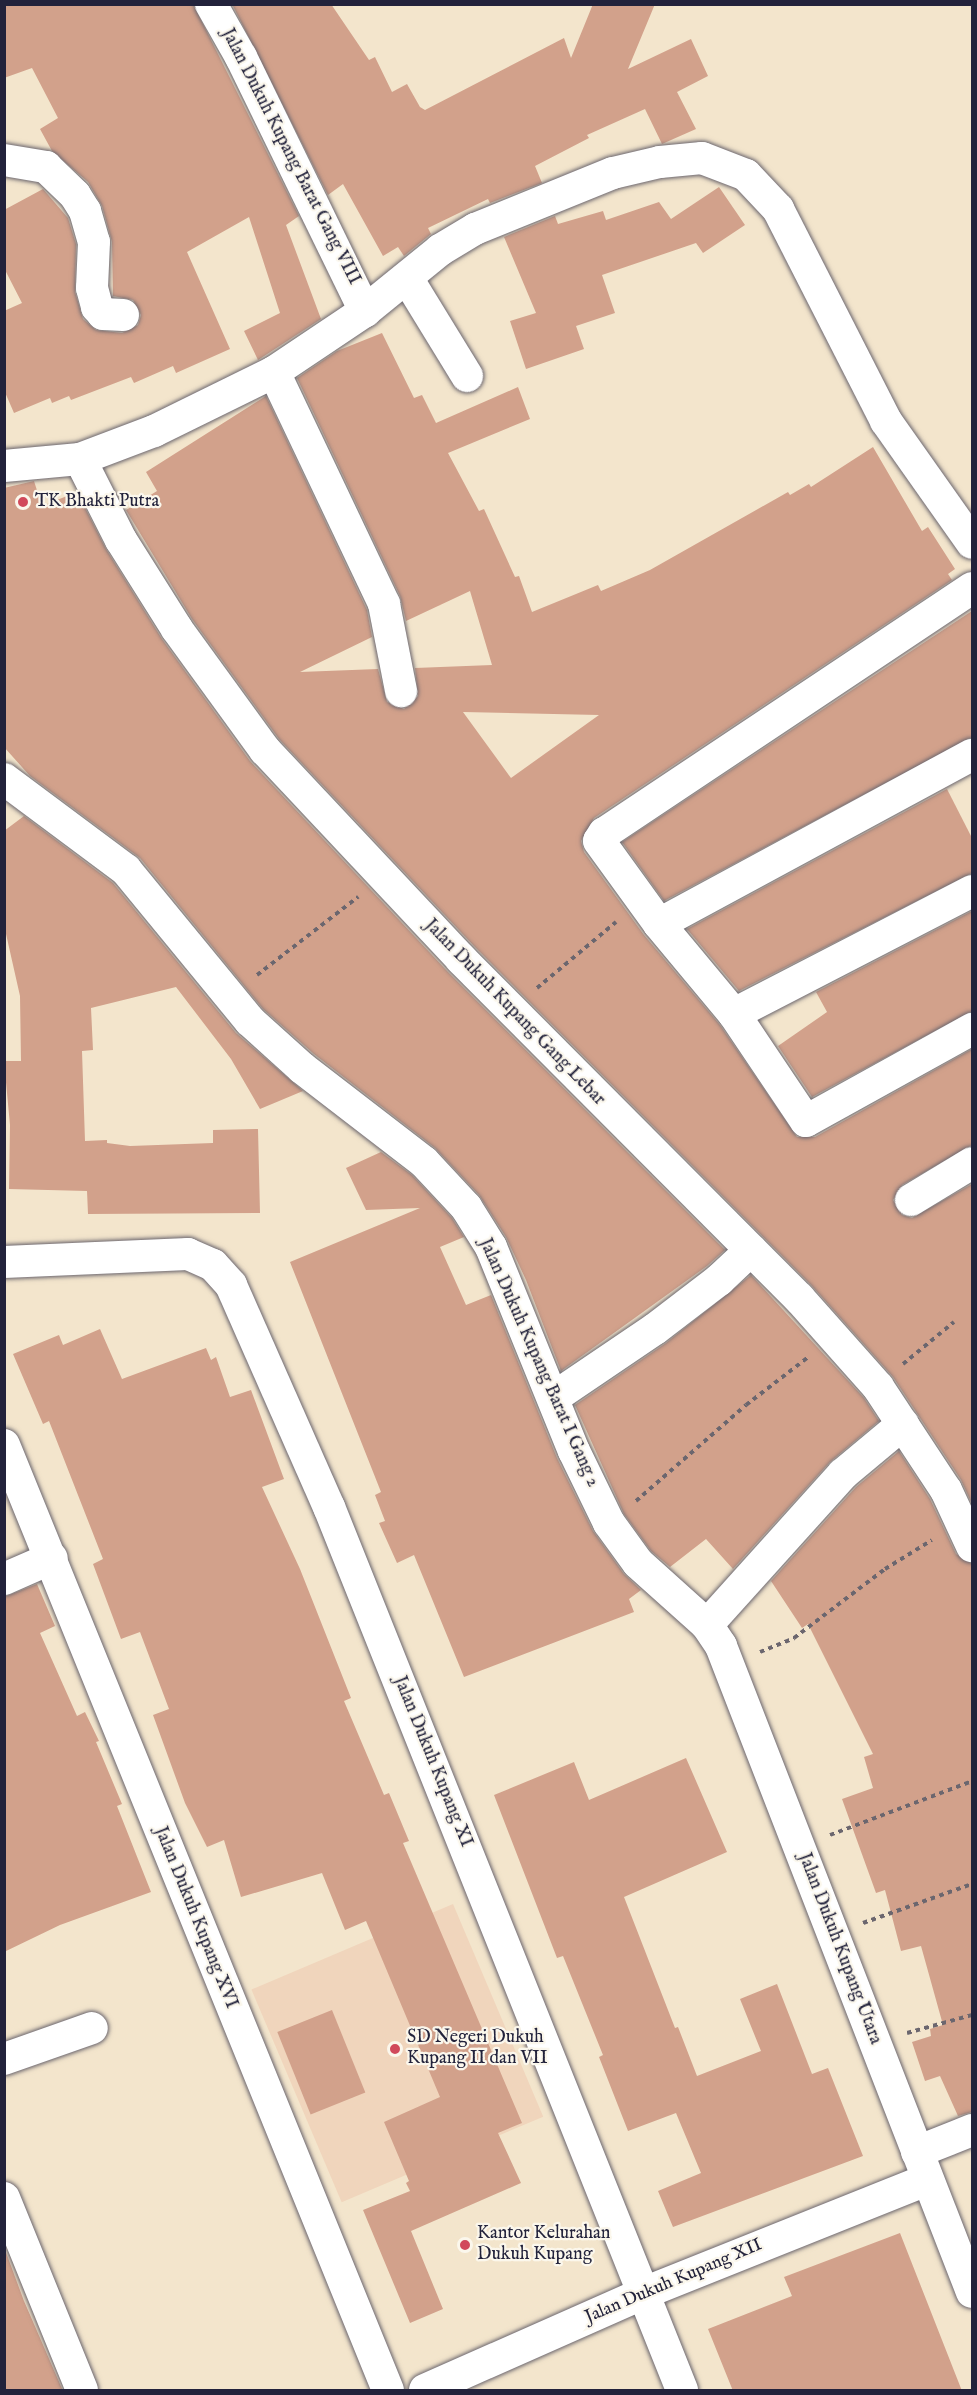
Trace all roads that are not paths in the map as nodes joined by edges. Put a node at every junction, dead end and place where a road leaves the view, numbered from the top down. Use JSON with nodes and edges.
{"nodes":[{"id":1,"x":211,"y":4,"type":"edge"},
{"id":2,"x":4,"y":160,"type":"edge"},
{"id":3,"x":407,"y":278,"type":"junction"},
{"id":4,"x":365,"y":311,"type":"junction"},
{"id":5,"x":123,"y":315,"type":"dead end"},
{"id":6,"x":274,"y":372,"type":"junction"},
{"id":7,"x":467,"y":376,"type":"dead end"},
{"id":8,"x":80,"y":459,"type":"junction"},
{"id":9,"x":4,"y":466,"type":"edge"},
{"id":10,"x":972,"y":543,"type":"edge"},
{"id":11,"x":972,"y":588,"type":"edge"},
{"id":12,"x":401,"y":691,"type":"dead end"},
{"id":13,"x":972,"y":755,"type":"edge"},
{"id":14,"x":4,"y":779,"type":"edge"},
{"id":15,"x":972,"y":891,"type":"edge"},
{"id":16,"x":650,"y":913,"type":"junction"},
{"id":17,"x":734,"y":1014,"type":"junction"},
{"id":18,"x":972,"y":1029,"type":"edge"},
{"id":19,"x":972,"y":1162,"type":"edge"},
{"id":20,"x":911,"y":1200,"type":"dead end"},
{"id":21,"x":751,"y":1250,"type":"junction"},
{"id":22,"x":4,"y":1262,"type":"edge"},
{"id":23,"x":553,"y":1398,"type":"junction"},
{"id":24,"x":903,"y":1424,"type":"junction"},
{"id":25,"x":4,"y":1445,"type":"edge"},
{"id":26,"x":968,"y":1534,"type":"edge"},
{"id":27,"x":52,"y":1558,"type":"junction"},
{"id":28,"x":4,"y":1579,"type":"edge"},
{"id":29,"x":700,"y":1620,"type":"junction"},
{"id":30,"x":92,"y":2028,"type":"dead end"},
{"id":31,"x":4,"y":2059,"type":"edge"},
{"id":32,"x":972,"y":2130,"type":"edge"},
{"id":33,"x":922,"y":2166,"type":"junction"},
{"id":34,"x":4,"y":2198,"type":"edge"},
{"id":35,"x":972,"y":2292,"type":"edge"},
{"id":36,"x":644,"y":2293,"type":"junction"},
{"id":37,"x":82,"y":2391,"type":"edge"},
{"id":38,"x":388,"y":2391,"type":"edge"},
{"id":39,"x":425,"y":2391,"type":"edge"},
{"id":40,"x":682,"y":2391,"type":"edge"}],
"edges":[{"from":1,"to":4,"type":"street","name":"Jalan Dukuh Kupang Barat Gang VIII"},
{"from":2,"to":5,"type":"street"},
{"from":3,"to":4,"type":"street"},
{"from":3,"to":7,"type":"street"},
{"from":3,"to":10,"type":"street"},
{"from":4,"to":6,"type":"street"},
{"from":6,"to":8,"type":"street"},
{"from":6,"to":12,"type":"street"},
{"from":8,"to":9,"type":"street"},
{"from":8,"to":21,"type":"street","name":"Jalan Dukuh Kupang Gang Lebar"},
{"from":11,"to":16,"type":"street"},
{"from":13,"to":16,"type":"street"},
{"from":14,"to":23,"type":"street","name":"Jalan Dukuh Kupang Barat I Gang 2"},
{"from":15,"to":17,"type":"street"},
{"from":16,"to":17,"type":"street"},
{"from":17,"to":18,"type":"street"},
{"from":19,"to":20,"type":"street"},
{"from":21,"to":23,"type":"street"},
{"from":21,"to":24,"type":"street","name":"Jalan Dukuh Kupang Gang Lebar"},
{"from":22,"to":36,"type":"street","name":"Jalan Dukuh Kupang XI"},
{"from":23,"to":29,"type":"street","name":"Jalan Dukuh Kupang Barat I Gang 2"},
{"from":24,"to":26,"type":"street","name":"Jalan Dukuh Kupang Gang Lebar"},
{"from":24,"to":29,"type":"street"},
{"from":25,"to":27,"type":"street","name":"Jalan Dukuh Kupang XVI"},
{"from":27,"to":28,"type":"street"},
{"from":27,"to":38,"type":"street","name":"Jalan Dukuh Kupang XVI"},
{"from":29,"to":33,"type":"street","name":"Jalan Dukuh Kupang Utara"},
{"from":30,"to":31,"type":"street"},
{"from":32,"to":33,"type":"street","name":"Jalan Dukuh Kupang XII"},
{"from":33,"to":35,"type":"street","name":"Jalan Dukuh Kupang Utara"},
{"from":33,"to":36,"type":"street","name":"Jalan Dukuh Kupang XII"},
{"from":34,"to":37,"type":"street"},
{"from":36,"to":39,"type":"street","name":"Jalan Dukuh Kupang XII"},
{"from":36,"to":40,"type":"street","name":"Jalan Dukuh Kupang XI"}]}
